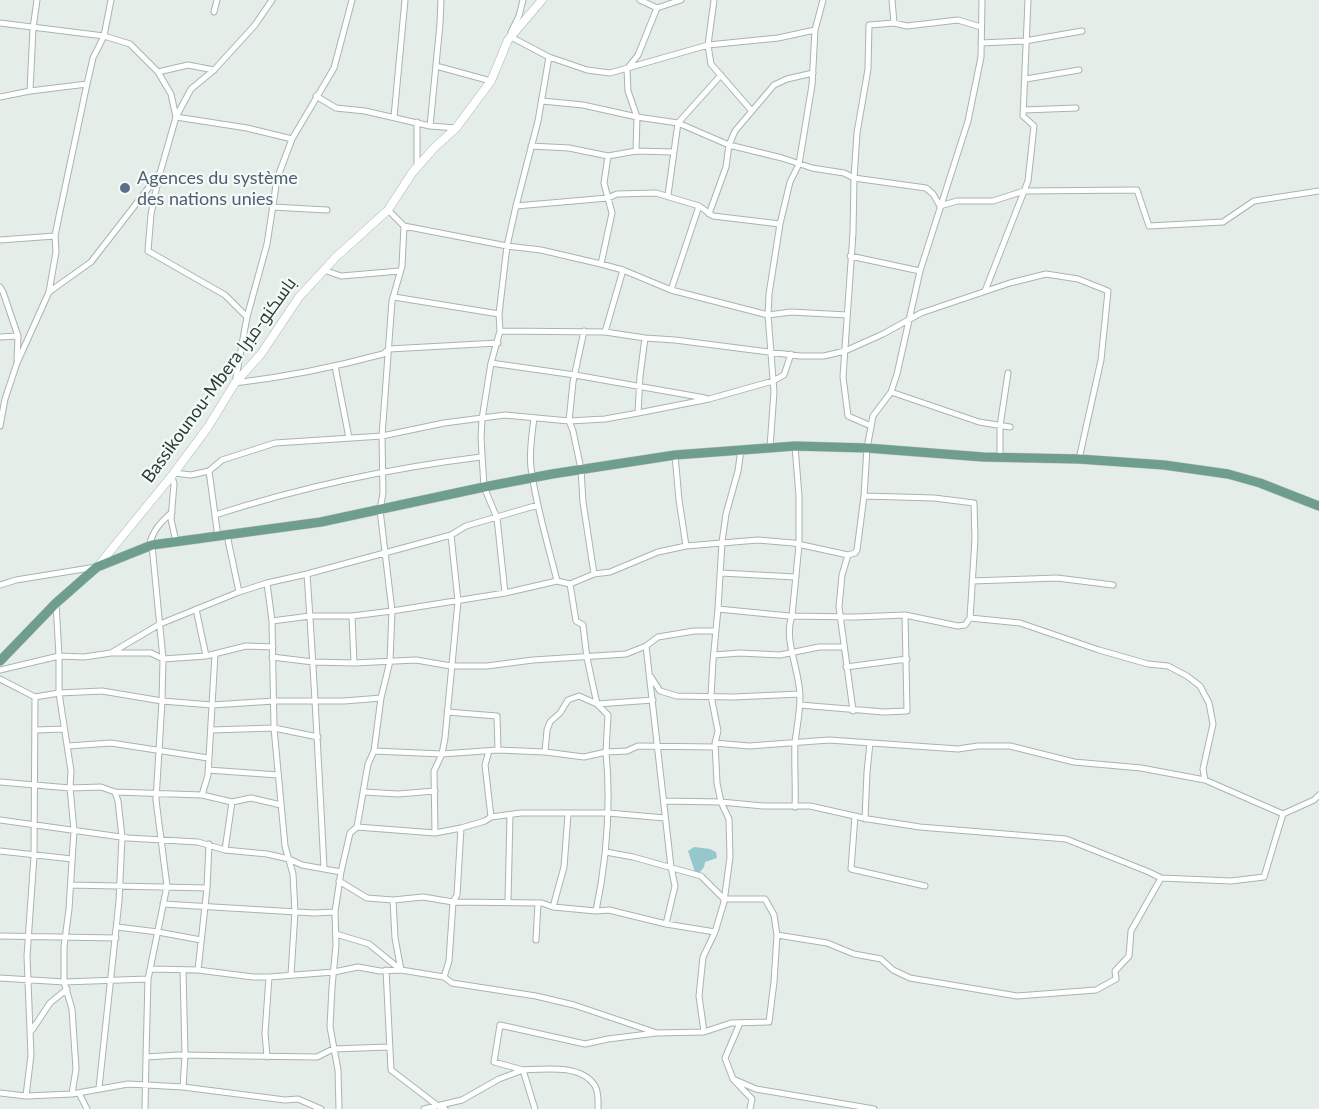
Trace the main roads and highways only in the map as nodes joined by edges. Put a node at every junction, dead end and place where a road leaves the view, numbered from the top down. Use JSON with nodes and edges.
{"nodes":[{"id":1,"x":1319,"y":506,"type":"edge"},
{"id":2,"x":0,"y":661,"type":"edge"}],
"edges":[{"from":1,"to":2,"type":"main road","name":"Bassikounou-Mbera باسكنو-مبرا"}]}
